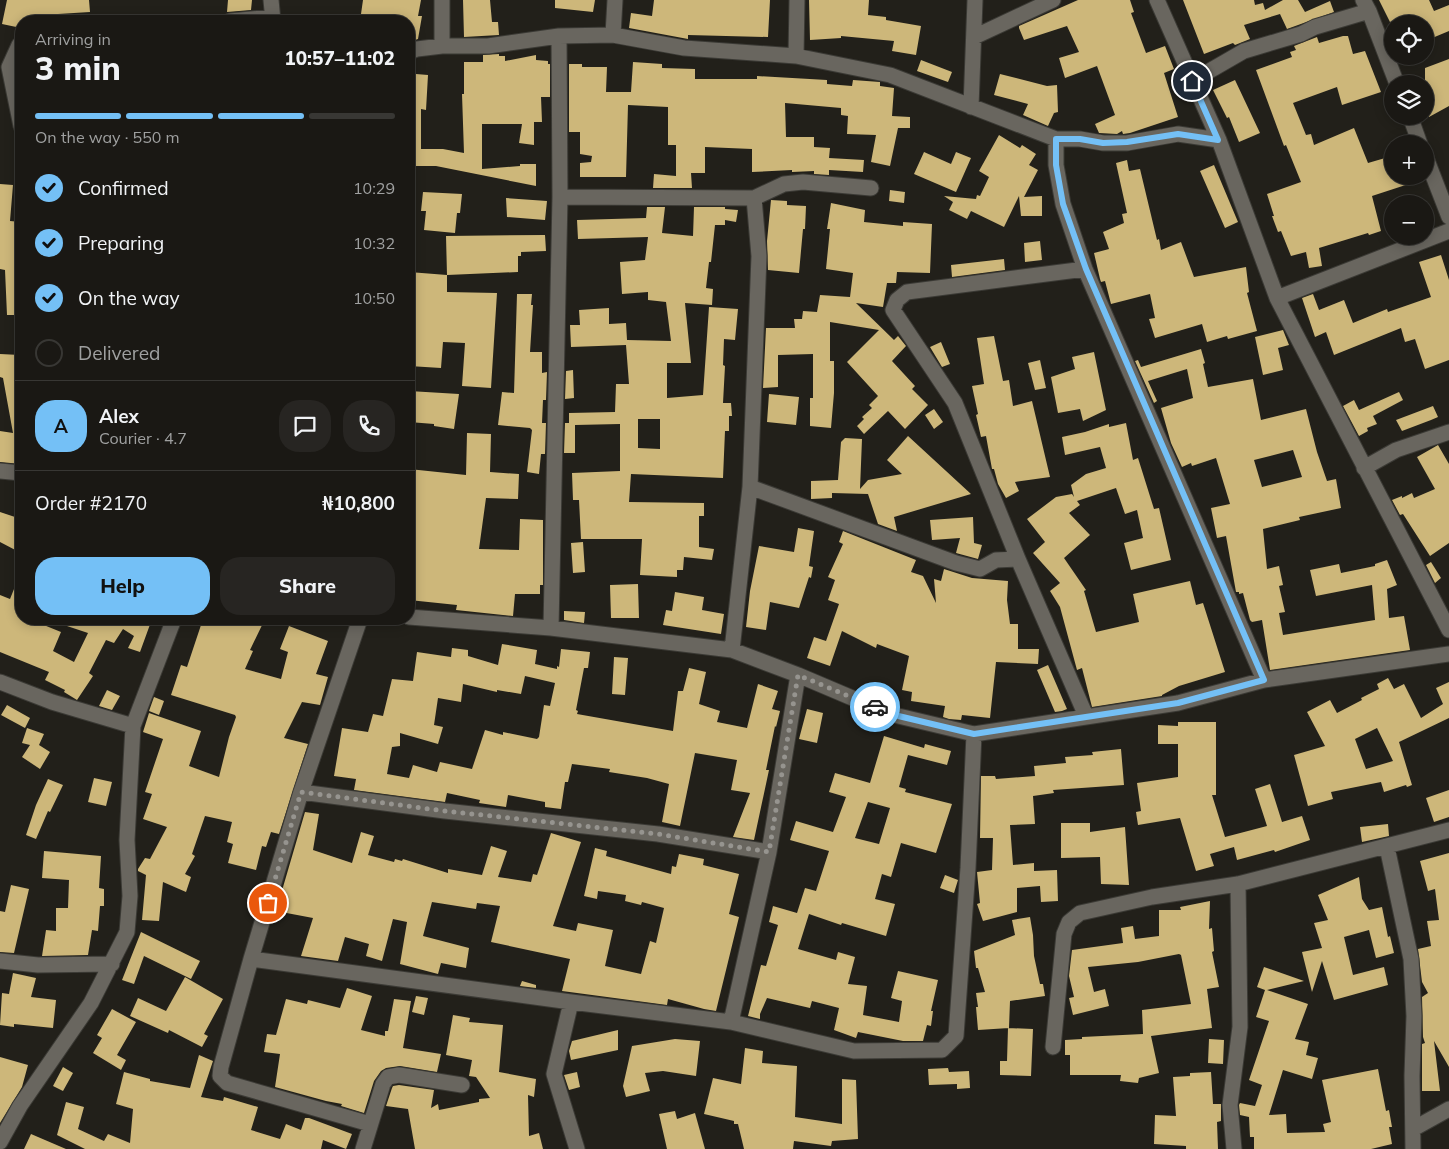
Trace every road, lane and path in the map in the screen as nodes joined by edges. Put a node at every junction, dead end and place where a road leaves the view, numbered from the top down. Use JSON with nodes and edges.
{"nodes":[{"id":1,"x":271,"y":0,"type":"edge"},
{"id":2,"x":442,"y":0,"type":"edge"},
{"id":3,"x":615,"y":0,"type":"edge"},
{"id":4,"x":797,"y":0,"type":"edge"},
{"id":5,"x":975,"y":0,"type":"edge"},
{"id":6,"x":1053,"y":0,"type":"edge"},
{"id":7,"x":1157,"y":0,"type":"edge"},
{"id":8,"x":1366,"y":6,"type":"edge"},
{"id":9,"x":272,"y":15,"type":"edge"},
{"id":10,"x":613,"y":34,"type":"junction"},
{"id":11,"x":559,"y":36,"type":"junction"},
{"id":12,"x":974,"y":37,"type":"junction"},
{"id":13,"x":442,"y":46,"type":"junction"},
{"id":14,"x":415,"y":50,"type":"edge"},
{"id":15,"x":15,"y":56,"type":"edge"},
{"id":16,"x":796,"y":56,"type":"junction"},
{"id":17,"x":1393,"y":75,"type":"edge"},
{"id":18,"x":1192,"y":81,"type":"junction"},
{"id":19,"x":15,"y":96,"type":"edge"},
{"id":20,"x":971,"y":107,"type":"junction"},
{"id":21,"x":1056,"y":139,"type":"junction"},
{"id":22,"x":1218,"y":140,"type":"junction"},
{"id":23,"x":1434,"y":178,"type":"edge"},
{"id":24,"x":870,"y":188,"type":"dead end"},
{"id":25,"x":560,"y":197,"type":"junction"},
{"id":26,"x":754,"y":198,"type":"junction"},
{"id":27,"x":1449,"y":217,"type":"edge"},
{"id":28,"x":1449,"y":231,"type":"edge"},
{"id":29,"x":1086,"y":269,"type":"junction"},
{"id":30,"x":1277,"y":298,"type":"junction"},
{"id":31,"x":1449,"y":432,"type":"edge"},
{"id":32,"x":1364,"y":468,"type":"junction"},
{"id":33,"x":0,"y":471,"type":"edge"},
{"id":34,"x":15,"y":472,"type":"edge"},
{"id":35,"x":750,"y":487,"type":"junction"},
{"id":36,"x":1018,"y":559,"type":"junction"},
{"id":37,"x":415,"y":617,"type":"edge"},
{"id":38,"x":172,"y":625,"type":"edge"},
{"id":39,"x":358,"y":625,"type":"edge"},
{"id":40,"x":552,"y":628,"type":"junction"},
{"id":41,"x":1449,"y":630,"type":"edge"},
{"id":42,"x":732,"y":650,"type":"junction"},
{"id":43,"x":1449,"y":654,"type":"edge"},
{"id":44,"x":798,"y":675,"type":"junction"},
{"id":45,"x":1264,"y":680,"type":"junction"},
{"id":46,"x":0,"y":682,"type":"edge"},
{"id":47,"x":1086,"y":716,"type":"junction"},
{"id":48,"x":133,"y":726,"type":"junction"},
{"id":49,"x":974,"y":734,"type":"junction"},
{"id":50,"x":301,"y":792,"type":"junction"},
{"id":51,"x":1449,"y":830,"type":"edge"},
{"id":52,"x":1387,"y":847,"type":"junction"},
{"id":53,"x":769,"y":852,"type":"junction"},
{"id":54,"x":1238,"y":884,"type":"junction"},
{"id":55,"x":251,"y":959,"type":"junction"},
{"id":56,"x":0,"y":961,"type":"edge"},
{"id":57,"x":112,"y":964,"type":"junction"},
{"id":58,"x":571,"y":1002,"type":"junction"},
{"id":59,"x":731,"y":1022,"type":"junction"},
{"id":60,"x":1053,"y":1047,"type":"dead end"},
{"id":61,"x":462,"y":1085,"type":"dead end"},
{"id":62,"x":1449,"y":1109,"type":"edge"},
{"id":63,"x":370,"y":1124,"type":"junction"},
{"id":64,"x":1413,"y":1129,"type":"junction"},
{"id":65,"x":0,"y":1142,"type":"edge"},
{"id":66,"x":362,"y":1149,"type":"edge"},
{"id":67,"x":577,"y":1149,"type":"edge"},
{"id":68,"x":1234,"y":1149,"type":"edge"},
{"id":69,"x":1413,"y":1149,"type":"edge"}],
"edges":[{"from":1,"to":9,"type":"street"},
{"from":2,"to":13,"type":"street"},
{"from":3,"to":10,"type":"street"},
{"from":4,"to":16,"type":"street"},
{"from":5,"to":12,"type":"street"},
{"from":6,"to":12,"type":"street"},
{"from":7,"to":18,"type":"street"},
{"from":8,"to":17,"type":"street"},
{"from":8,"to":18,"type":"street"},
{"from":10,"to":11,"type":"street"},
{"from":10,"to":16,"type":"street"},
{"from":11,"to":13,"type":"street"},
{"from":11,"to":25,"type":"street"},
{"from":12,"to":20,"type":"street"},
{"from":13,"to":14,"type":"street"},
{"from":15,"to":19,"type":"street"},
{"from":16,"to":20,"type":"street"},
{"from":18,"to":22,"type":"street"},
{"from":20,"to":21,"type":"street"},
{"from":21,"to":22,"type":"street"},
{"from":21,"to":29,"type":"street"},
{"from":22,"to":30,"type":"street"},
{"from":23,"to":27,"type":"street"},
{"from":24,"to":26,"type":"street"},
{"from":25,"to":26,"type":"street"},
{"from":25,"to":40,"type":"street"},
{"from":26,"to":35,"type":"street"},
{"from":28,"to":30,"type":"street"},
{"from":29,"to":36,"type":"street"},
{"from":29,"to":45,"type":"street"},
{"from":30,"to":32,"type":"street"},
{"from":31,"to":32,"type":"street"},
{"from":32,"to":41,"type":"street"},
{"from":33,"to":34,"type":"street"},
{"from":35,"to":36,"type":"street"},
{"from":35,"to":42,"type":"street"},
{"from":36,"to":47,"type":"street"},
{"from":37,"to":40,"type":"street"},
{"from":38,"to":48,"type":"street"},
{"from":39,"to":50,"type":"street"},
{"from":40,"to":42,"type":"street"},
{"from":42,"to":44,"type":"street"},
{"from":43,"to":45,"type":"street"},
{"from":44,"to":49,"type":"street"},
{"from":44,"to":53,"type":"street"},
{"from":45,"to":47,"type":"street"},
{"from":46,"to":48,"type":"street"},
{"from":47,"to":49,"type":"street"},
{"from":48,"to":57,"type":"street"},
{"from":49,"to":59,"type":"street"},
{"from":50,"to":53,"type":"street"},
{"from":50,"to":55,"type":"street"},
{"from":51,"to":52,"type":"street"},
{"from":52,"to":54,"type":"street"},
{"from":52,"to":64,"type":"street"},
{"from":53,"to":59,"type":"street"},
{"from":54,"to":60,"type":"street"},
{"from":54,"to":68,"type":"street"},
{"from":55,"to":58,"type":"street"},
{"from":55,"to":63,"type":"street"},
{"from":56,"to":57,"type":"street"},
{"from":57,"to":65,"type":"street"},
{"from":58,"to":59,"type":"street"},
{"from":58,"to":67,"type":"street"},
{"from":61,"to":63,"type":"street"},
{"from":62,"to":64,"type":"street"},
{"from":63,"to":66,"type":"street"},
{"from":64,"to":69,"type":"street"}]}
